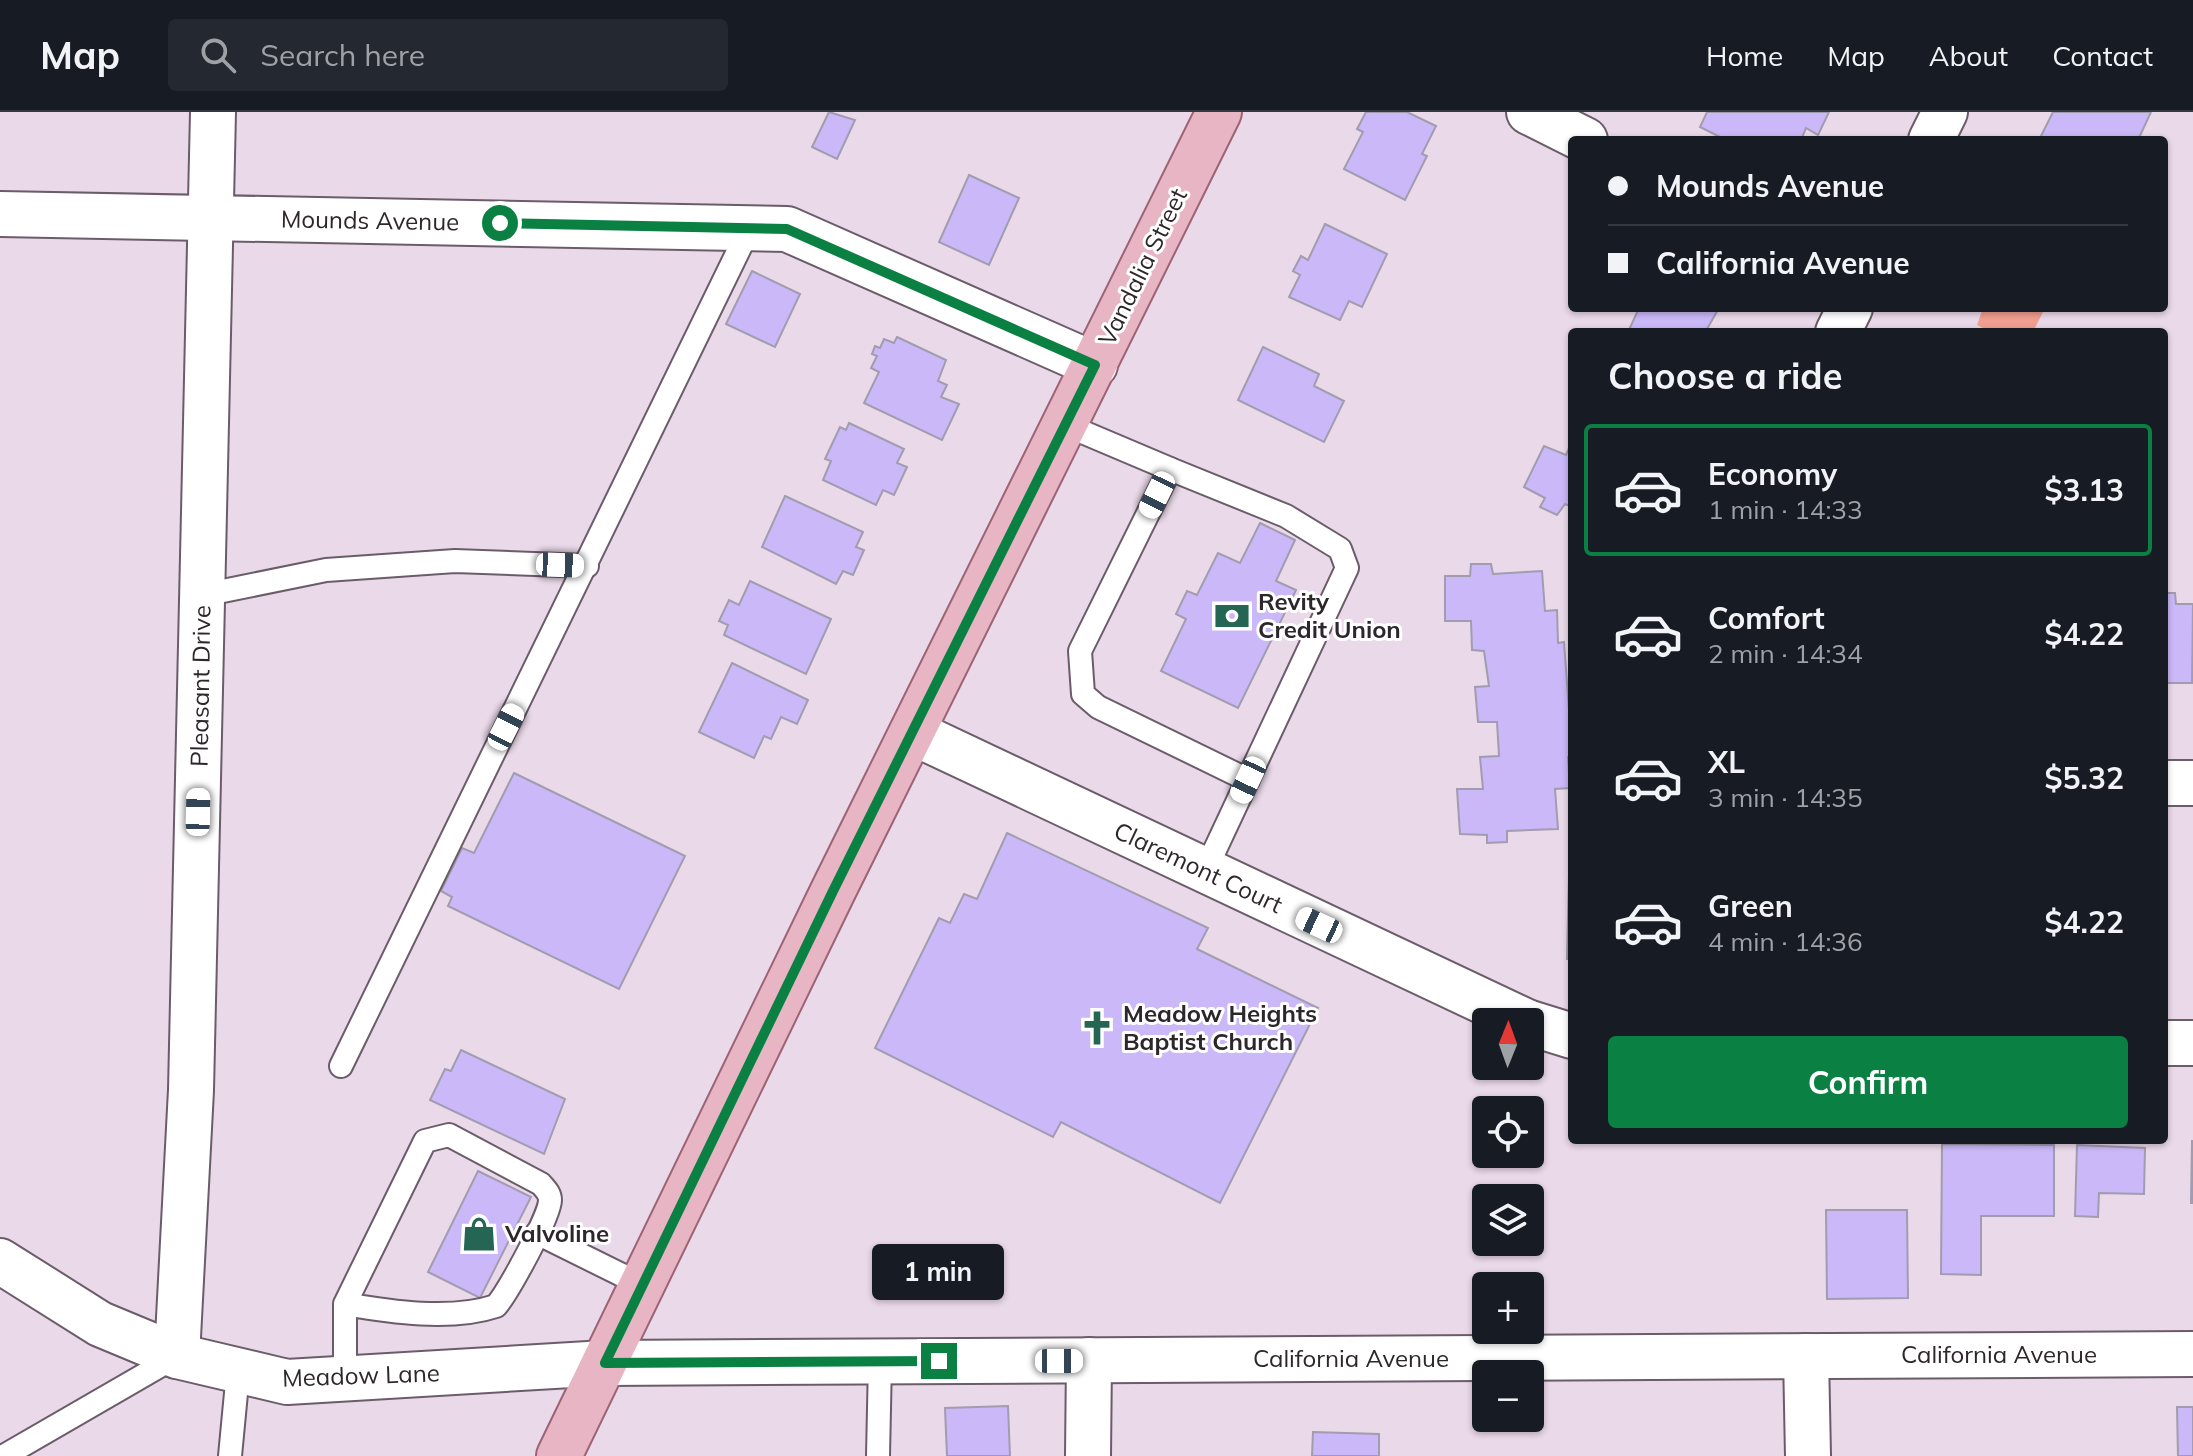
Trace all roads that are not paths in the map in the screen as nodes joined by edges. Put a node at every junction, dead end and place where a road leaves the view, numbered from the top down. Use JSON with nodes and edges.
{"nodes":[{"id":1,"x":213,"y":112,"type":"edge"},
{"id":2,"x":1219,"y":112,"type":"edge"},
{"id":3,"x":1529,"y":112,"type":"edge"},
{"id":4,"x":1945,"y":112,"type":"edge"},
{"id":5,"x":1577,"y":136,"type":"edge"},
{"id":6,"x":1933,"y":136,"type":"edge"},
{"id":7,"x":0,"y":214,"type":"edge"},
{"id":8,"x":213,"y":219,"type":"junction"},
{"id":9,"x":750,"y":227,"type":"junction"},
{"id":10,"x":1095,"y":365,"type":"junction"},
{"id":11,"x":1066,"y":425,"type":"junction"},
{"id":12,"x":1170,"y":469,"type":"junction"},
{"id":13,"x":587,"y":566,"type":"junction"},
{"id":14,"x":203,"y":595,"type":"junction"},
{"id":15,"x":914,"y":733,"type":"junction"},
{"id":16,"x":1248,"y":780,"type":"junction"},
{"id":17,"x":2168,"y":783,"type":"edge"},
{"id":18,"x":2193,"y":783,"type":"edge"},
{"id":19,"x":1205,"y":871,"type":"junction"},
{"id":20,"x":1498,"y":1008,"type":"edge"},
{"id":21,"x":1544,"y":1027,"type":"edge"},
{"id":22,"x":1568,"y":1035,"type":"edge"},
{"id":23,"x":2168,"y":1043,"type":"edge"},
{"id":24,"x":2193,"y":1043,"type":"edge"},
{"id":25,"x":341,"y":1066,"type":"dead end"},
{"id":26,"x":537,"y":1233,"type":"junction"},
{"id":27,"x":0,"y":1261,"type":"edge"},
{"id":28,"x":642,"y":1285,"type":"junction"},
{"id":29,"x":345,"y":1304,"type":"junction"},
{"id":30,"x":2193,"y":1354,"type":"edge"},
{"id":31,"x":177,"y":1356,"type":"junction"},
{"id":32,"x":1806,"y":1356,"type":"junction"},
{"id":33,"x":1089,"y":1360,"type":"junction"},
{"id":34,"x":880,"y":1361,"type":"junction"},
{"id":35,"x":605,"y":1363,"type":"junction"},
{"id":36,"x":238,"y":1372,"type":"junction"},
{"id":37,"x":345,"y":1379,"type":"junction"},
{"id":38,"x":4,"y":1456,"type":"edge"},
{"id":39,"x":230,"y":1456,"type":"edge"},
{"id":40,"x":559,"y":1456,"type":"edge"},
{"id":41,"x":878,"y":1456,"type":"edge"},
{"id":42,"x":1088,"y":1456,"type":"edge"},
{"id":43,"x":1808,"y":1456,"type":"edge"}],
"edges":[{"from":1,"to":8,"type":"street","name":"Pleasant Drive"},
{"from":2,"to":10,"type":"main road","name":"Vandalia Street"},
{"from":3,"to":5,"type":"street"},
{"from":4,"to":6,"type":"street"},
{"from":7,"to":8,"type":"street","name":"Mounds Avenue"},
{"from":8,"to":9,"type":"street","name":"Mounds Avenue"},
{"from":8,"to":14,"type":"street","name":"Pleasant Drive"},
{"from":9,"to":10,"type":"street","name":"Mounds Avenue"},
{"from":9,"to":13,"type":"lane"},
{"from":10,"to":11,"type":"main road","name":"Vandalia Street"},
{"from":11,"to":12,"type":"lane"},
{"from":11,"to":15,"type":"main road","name":"Vandalia Street"},
{"from":12,"to":16,"type":"lane"},
{"from":12,"to":16,"type":"lane"},
{"from":13,"to":14,"type":"lane"},
{"from":13,"to":25,"type":"lane"},
{"from":14,"to":31,"type":"street","name":"Pleasant Drive"},
{"from":15,"to":19,"type":"street","name":"Claremont Court"},
{"from":15,"to":28,"type":"main road","name":"Vandalia Street"},
{"from":16,"to":19,"type":"lane"},
{"from":17,"to":18,"type":"street"},
{"from":19,"to":20,"type":"street","name":"Claremont Court"},
{"from":21,"to":22,"type":"street","name":"Claremont Court"},
{"from":23,"to":24,"type":"street"},
{"from":26,"to":28,"type":"lane"},
{"from":26,"to":29,"type":"lane"},
{"from":26,"to":29,"type":"lane"},
{"from":27,"to":31,"type":"street","name":"Meadow Lane"},
{"from":28,"to":35,"type":"main road","name":"Vandalia Street"},
{"from":29,"to":37,"type":"lane"},
{"from":30,"to":32,"type":"street","name":"California Avenue"},
{"from":31,"to":36,"type":"street","name":"Meadow Lane"},
{"from":31,"to":38,"type":"lane"},
{"from":32,"to":33,"type":"street","name":"California Avenue"},
{"from":32,"to":43,"type":"street"},
{"from":33,"to":34,"type":"street","name":"California Avenue"},
{"from":33,"to":42,"type":"street"},
{"from":34,"to":35,"type":"street","name":"California Avenue"},
{"from":34,"to":41,"type":"lane"},
{"from":35,"to":37,"type":"street","name":"Meadow Lane"},
{"from":35,"to":40,"type":"main road","name":"Vandalia Street"},
{"from":36,"to":37,"type":"street","name":"Meadow Lane"},
{"from":36,"to":39,"type":"lane"}]}
